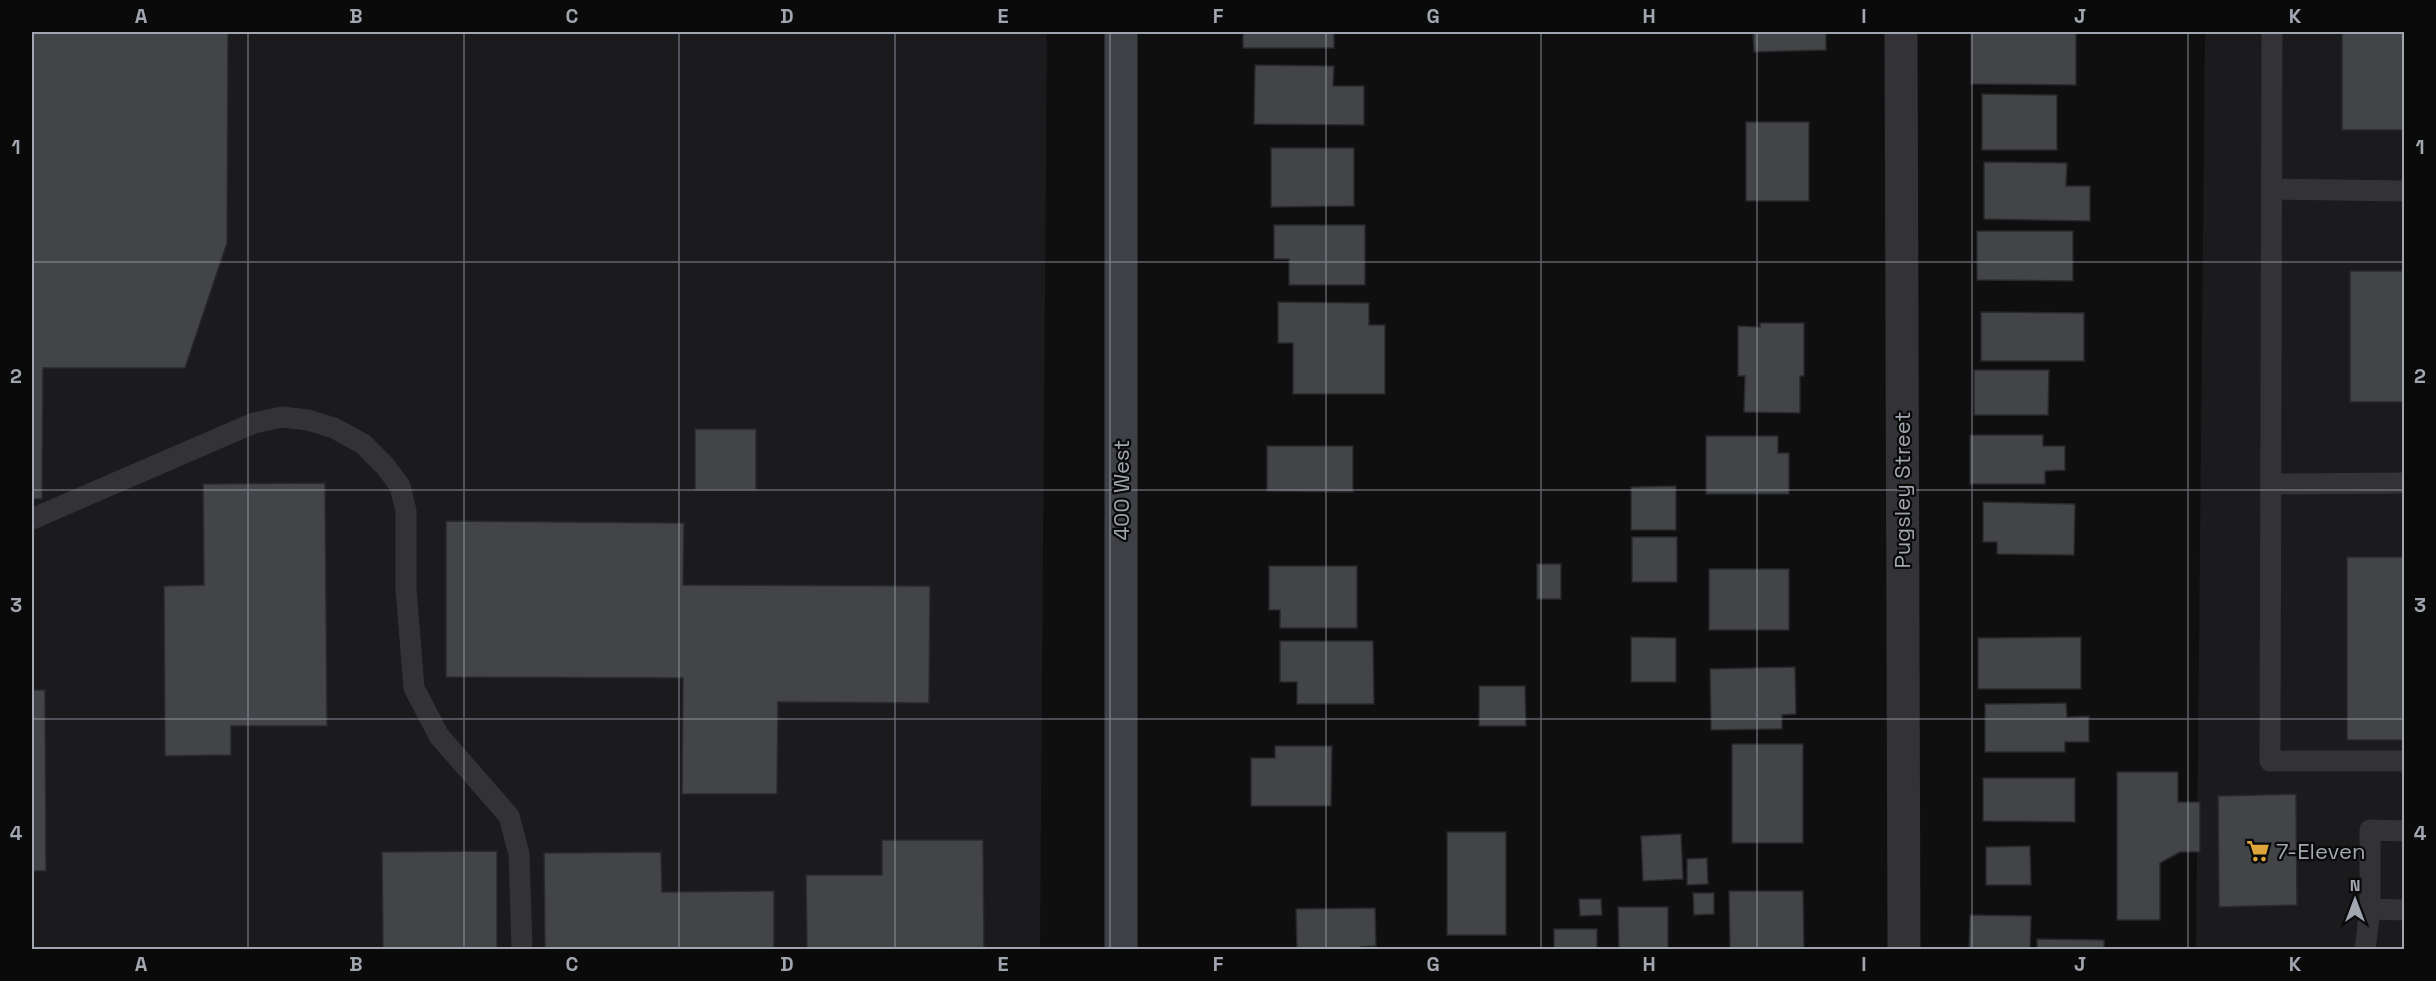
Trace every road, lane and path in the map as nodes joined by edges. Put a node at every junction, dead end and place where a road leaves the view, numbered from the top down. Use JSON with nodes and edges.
{"nodes":[{"id":1,"x":1121,"y":32,"type":"edge"},
{"id":2,"x":1901,"y":32,"type":"edge"},
{"id":3,"x":2272,"y":32,"type":"edge"},
{"id":4,"x":2273,"y":189,"type":"junction"},
{"id":5,"x":2404,"y":191,"type":"edge"},
{"id":6,"x":2404,"y":483,"type":"edge"},
{"id":7,"x":2271,"y":484,"type":"junction"},
{"id":8,"x":32,"y":519,"type":"edge"},
{"id":9,"x":2404,"y":762,"type":"edge"},
{"id":10,"x":2404,"y":831,"type":"edge"},
{"id":11,"x":2370,"y":909,"type":"junction"},
{"id":12,"x":2404,"y":910,"type":"edge"},
{"id":13,"x":522,"y":950,"type":"edge"},
{"id":14,"x":1121,"y":950,"type":"edge"},
{"id":15,"x":1904,"y":950,"type":"edge"},
{"id":16,"x":2365,"y":950,"type":"edge"}],
"edges":[{"from":1,"to":14,"type":"street","name":"400 West"},
{"from":2,"to":15,"type":"street","name":"Pugsley Street"},
{"from":3,"to":4,"type":"lane"},
{"from":4,"to":5,"type":"lane"},
{"from":4,"to":7,"type":"lane"},
{"from":6,"to":7,"type":"lane"},
{"from":7,"to":9,"type":"lane"},
{"from":8,"to":13,"type":"lane"},
{"from":10,"to":11,"type":"lane"},
{"from":11,"to":12,"type":"lane"},
{"from":11,"to":16,"type":"lane"}]}
